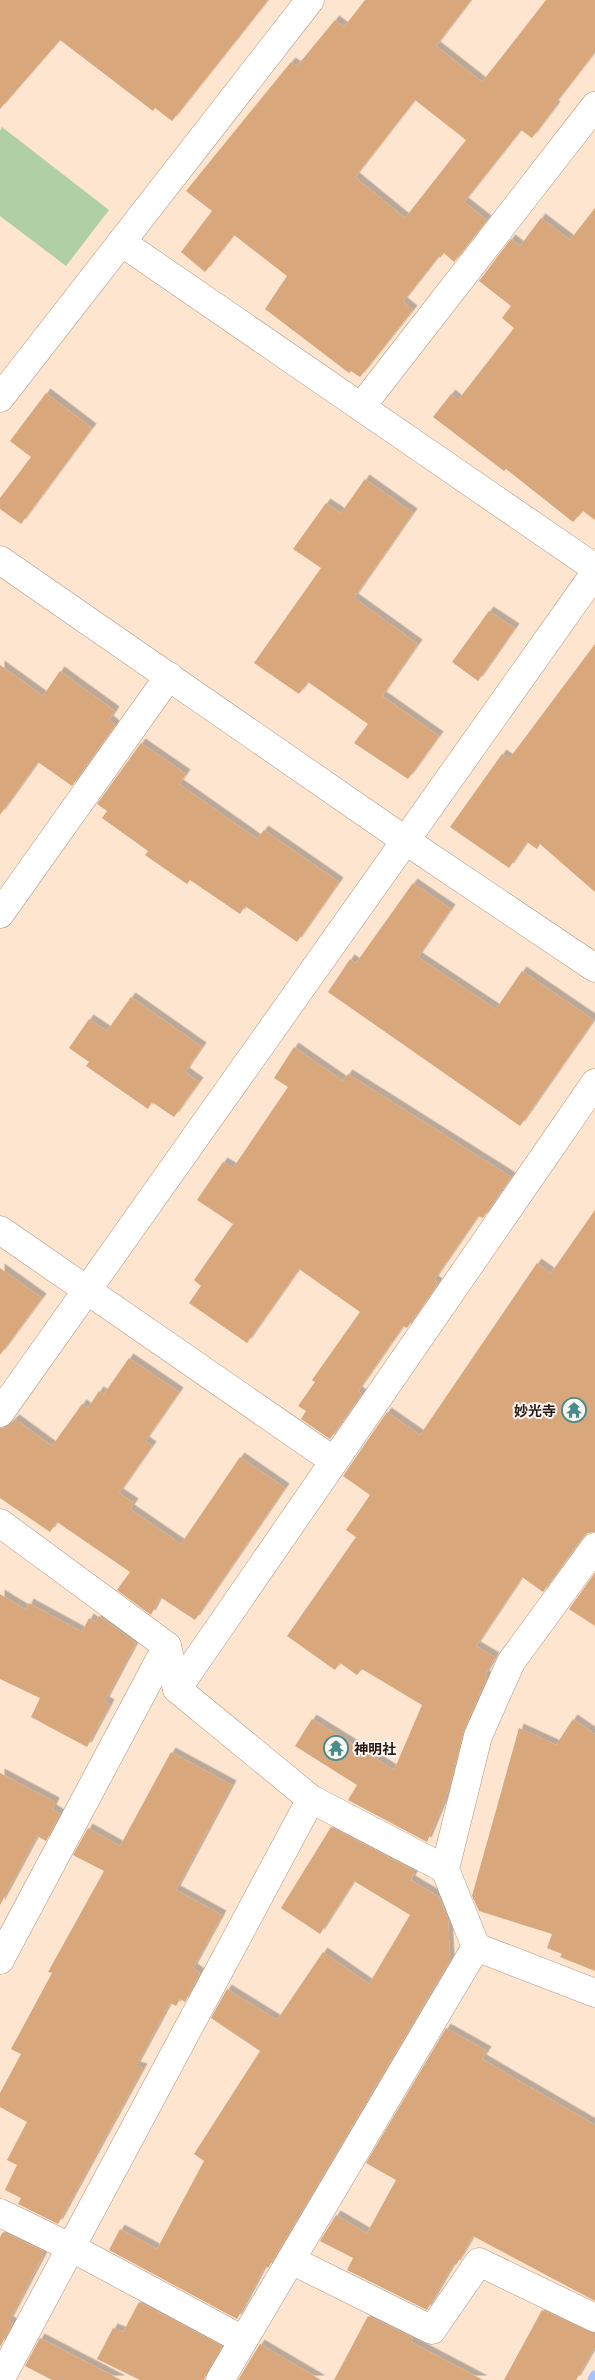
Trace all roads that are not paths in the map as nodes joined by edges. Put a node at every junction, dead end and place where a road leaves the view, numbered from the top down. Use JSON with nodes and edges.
{"nodes":[{"id":1,"x":310,"y":0,"type":"edge"},
{"id":2,"x":595,"y":106,"type":"edge"},
{"id":3,"x":121,"y":242,"type":"junction"},
{"id":4,"x":0,"y":398,"type":"edge"},
{"id":5,"x":361,"y":407,"type":"junction"},
{"id":6,"x":0,"y":560,"type":"edge"},
{"id":7,"x":595,"y":568,"type":"edge"},
{"id":8,"x":595,"y":574,"type":"edge"},
{"id":9,"x":169,"y":676,"type":"junction"},
{"id":10,"x":406,"y":841,"type":"junction"},
{"id":11,"x":0,"y":914,"type":"edge"},
{"id":12,"x":595,"y":968,"type":"edge"},
{"id":13,"x":595,"y":1083,"type":"edge"},
{"id":14,"x":0,"y":1230,"type":"edge"},
{"id":15,"x":87,"y":1290,"type":"junction"},
{"id":16,"x":0,"y":1413,"type":"edge"},
{"id":17,"x":334,"y":1461,"type":"junction"},
{"id":18,"x":0,"y":1523,"type":"edge"},
{"id":19,"x":595,"y":1548,"type":"edge"},
{"id":20,"x":166,"y":1646,"type":"junction"},
{"id":21,"x":177,"y":1689,"type":"junction"},
{"id":22,"x":310,"y":1800,"type":"junction"},
{"id":23,"x":445,"y":1869,"type":"junction"},
{"id":24,"x":476,"y":1947,"type":"junction"},
{"id":25,"x":0,"y":1960,"type":"edge"},
{"id":26,"x":595,"y":1993,"type":"edge"},
{"id":27,"x":0,"y":2213,"type":"edge"},
{"id":28,"x":72,"y":2248,"type":"junction"},
{"id":29,"x":291,"y":2260,"type":"junction"},
{"id":30,"x":595,"y":2318,"type":"edge"},
{"id":31,"x":244,"y":2340,"type":"junction"},
{"id":32,"x":0,"y":2380,"type":"edge"},
{"id":33,"x":220,"y":2380,"type":"edge"}],
"edges":[{"from":1,"to":3,"type":"street"},
{"from":2,"to":5,"type":"street"},
{"from":3,"to":4,"type":"street"},
{"from":3,"to":5,"type":"street"},
{"from":5,"to":7,"type":"street"},
{"from":6,"to":9,"type":"street"},
{"from":8,"to":10,"type":"street"},
{"from":9,"to":10,"type":"street"},
{"from":9,"to":11,"type":"street"},
{"from":10,"to":12,"type":"street"},
{"from":10,"to":15,"type":"street"},
{"from":13,"to":17,"type":"street"},
{"from":14,"to":15,"type":"street"},
{"from":15,"to":16,"type":"street"},
{"from":15,"to":17,"type":"street"},
{"from":17,"to":21,"type":"street"},
{"from":18,"to":20,"type":"street"},
{"from":19,"to":23,"type":"street"},
{"from":20,"to":21,"type":"street"},
{"from":20,"to":25,"type":"street"},
{"from":21,"to":22,"type":"street"},
{"from":22,"to":23,"type":"street"},
{"from":22,"to":28,"type":"street"},
{"from":23,"to":24,"type":"street"},
{"from":24,"to":26,"type":"street"},
{"from":24,"to":29,"type":"street"},
{"from":27,"to":28,"type":"street"},
{"from":28,"to":31,"type":"street"},
{"from":28,"to":32,"type":"street"},
{"from":29,"to":30,"type":"street"},
{"from":29,"to":31,"type":"street"},
{"from":31,"to":33,"type":"street"}]}
